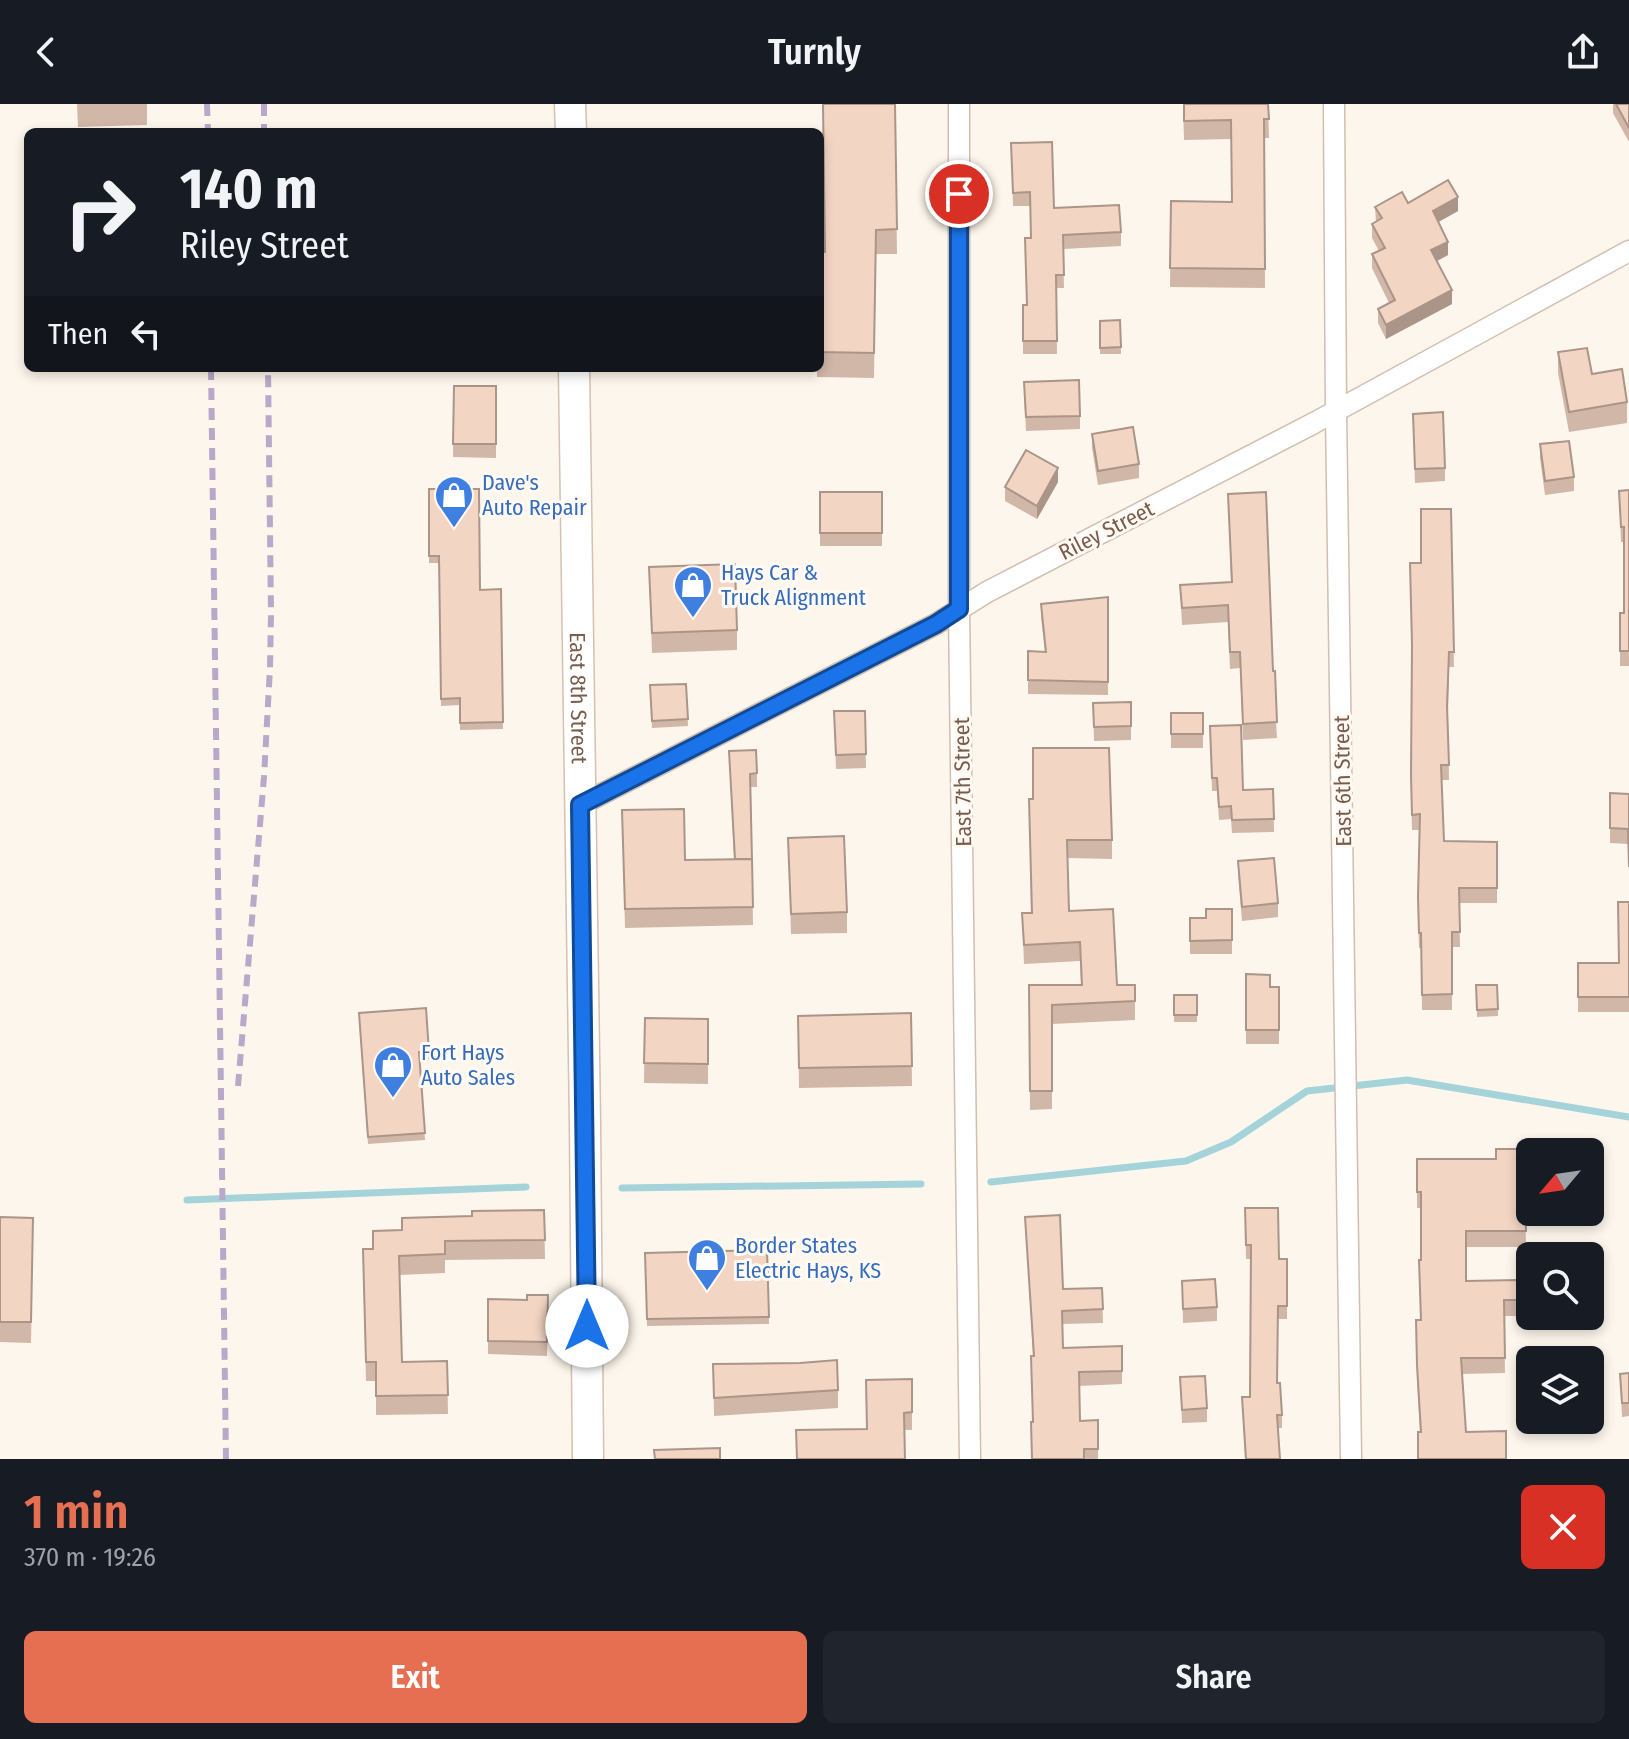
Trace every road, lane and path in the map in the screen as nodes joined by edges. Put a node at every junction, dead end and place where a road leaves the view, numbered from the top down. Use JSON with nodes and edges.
{"nodes":[{"id":1,"x":570,"y":104,"type":"edge"},
{"id":2,"x":959,"y":104,"type":"edge"},
{"id":3,"x":1334,"y":104,"type":"edge"},
{"id":4,"x":571,"y":128,"type":"edge"},
{"id":5,"x":1629,"y":251,"type":"edge"},
{"id":6,"x":574,"y":372,"type":"edge"},
{"id":7,"x":1336,"y":411,"type":"junction"},
{"id":8,"x":959,"y":609,"type":"junction"},
{"id":9,"x":580,"y":805,"type":"junction"},
{"id":10,"x":588,"y":1459,"type":"edge"},
{"id":11,"x":970,"y":1459,"type":"edge"},
{"id":12,"x":1351,"y":1459,"type":"edge"}],
"edges":[{"from":1,"to":4,"type":"main road"},
{"from":2,"to":8,"type":"street","name":"East 7th Street"},
{"from":3,"to":7,"type":"street","name":"East 6th Street"},
{"from":5,"to":7,"type":"street","name":"Riley Street"},
{"from":6,"to":9,"type":"main road","name":"East 8th Street"},
{"from":7,"to":8,"type":"street","name":"Riley Street"},
{"from":7,"to":12,"type":"street","name":"East 6th Street"},
{"from":8,"to":9,"type":"street","name":"Riley Street"},
{"from":8,"to":11,"type":"street","name":"East 7th Street"},
{"from":9,"to":10,"type":"main road","name":"East 8th Street"}]}
